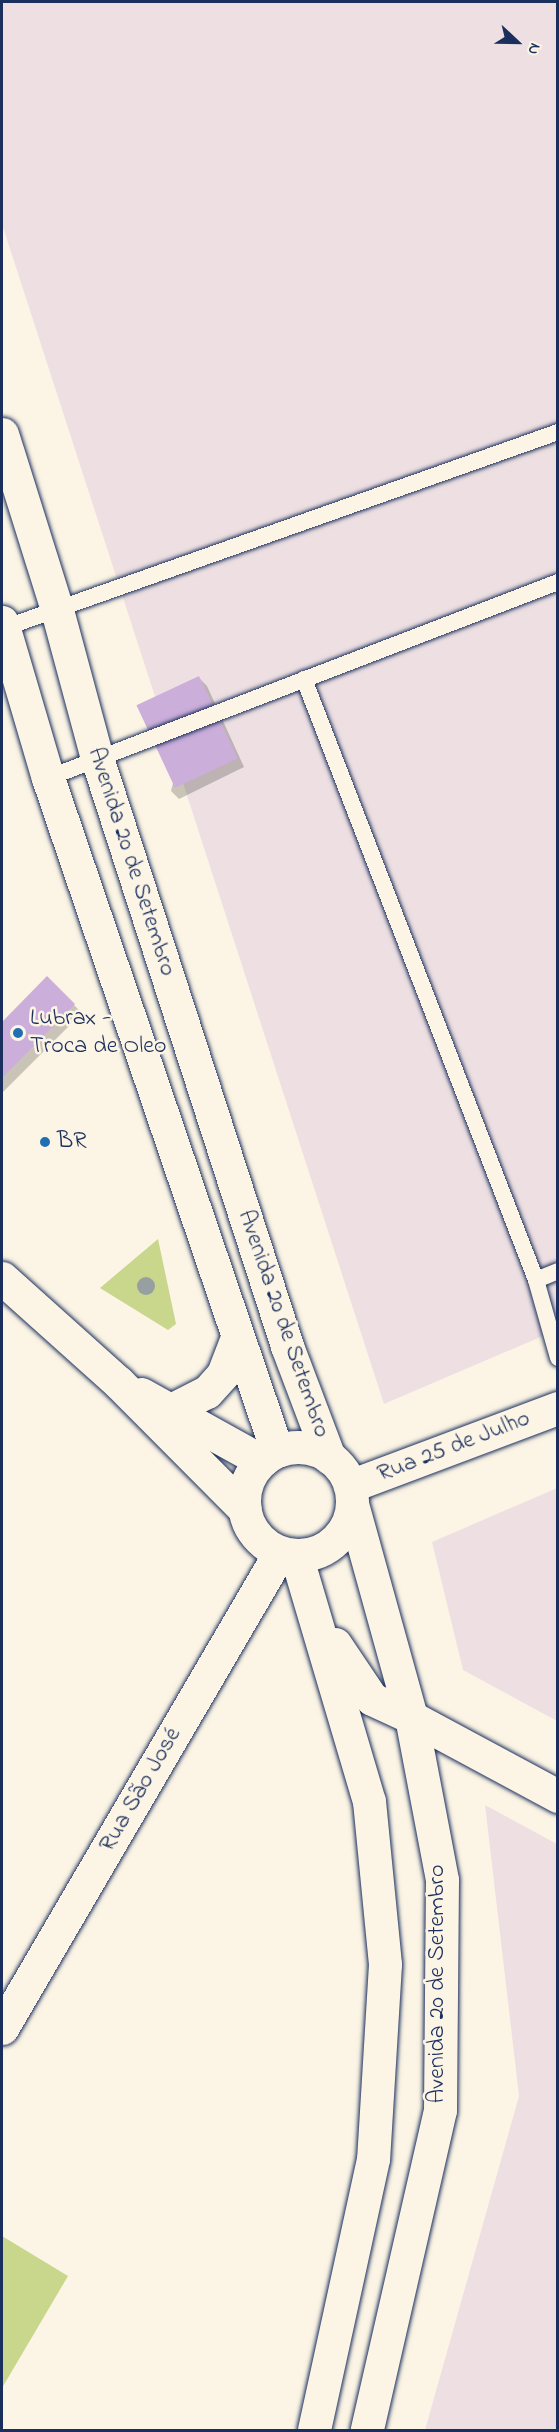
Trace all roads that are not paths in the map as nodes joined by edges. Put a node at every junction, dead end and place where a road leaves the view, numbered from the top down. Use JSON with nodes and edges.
{"nodes":[{"id":1,"x":558,"y":432,"type":"edge"},
{"id":2,"x":2,"y":434,"type":"edge"},
{"id":3,"x":558,"y":582,"type":"edge"},
{"id":4,"x":57,"y":610,"type":"junction"},
{"id":5,"x":3,"y":625,"type":"edge"},
{"id":6,"x":304,"y":679,"type":"junction"},
{"id":7,"x":97,"y":758,"type":"junction"},
{"id":8,"x":48,"y":778,"type":"junction"},
{"id":9,"x":558,"y":1271,"type":"edge"},
{"id":10,"x":2,"y":1278,"type":"edge"},
{"id":11,"x":536,"y":1280,"type":"junction"},
{"id":12,"x":237,"y":1337,"type":"junction"},
{"id":13,"x":558,"y":1358,"type":"edge"},
{"id":14,"x":118,"y":1382,"type":"junction"},
{"id":15,"x":558,"y":1408,"type":"edge"},
{"id":16,"x":172,"y":1409,"type":"junction"},
{"id":17,"x":270,"y":1456,"type":"junction"},
{"id":18,"x":329,"y":1457,"type":"junction"},
{"id":19,"x":351,"y":1495,"type":"junction"},
{"id":20,"x":245,"y":1510,"type":"junction"},
{"id":21,"x":288,"y":1554,"type":"junction"},
{"id":22,"x":311,"y":1603,"type":"junction"},
{"id":23,"x":411,"y":1717,"type":"junction"},
{"id":24,"x":558,"y":1796,"type":"edge"},
{"id":25,"x":2,"y":2028,"type":"edge"},
{"id":26,"x":314,"y":2430,"type":"edge"},
{"id":27,"x":367,"y":2430,"type":"edge"}],
"edges":[{"from":1,"to":4,"type":"lane"},
{"from":2,"to":4,"type":"main road","name":"Avenida 20 de Setembro"},
{"from":3,"to":6,"type":"lane"},
{"from":4,"to":5,"type":"lane"},
{"from":4,"to":7,"type":"main road","name":"Avenida 20 de Setembro"},
{"from":5,"to":8,"type":"main road","name":"Avenida 20 de Setembro"},
{"from":6,"to":7,"type":"lane"},
{"from":6,"to":11,"type":"lane"},
{"from":7,"to":8,"type":"lane"},
{"from":7,"to":18,"type":"main road","name":"Avenida 20 de Setembro"},
{"from":8,"to":12,"type":"main road","name":"Avenida 20 de Setembro"},
{"from":9,"to":11,"type":"lane"},
{"from":10,"to":14,"type":"main road"},
{"from":11,"to":13,"type":"lane"},
{"from":12,"to":16,"type":"main road"},
{"from":12,"to":17,"type":"main road","name":"Avenida 20 de Setembro"},
{"from":14,"to":16,"type":"main road"},
{"from":14,"to":20,"type":"main road"},
{"from":15,"to":19,"type":"main road","name":"Rua 25 de Julho"},
{"from":16,"to":17,"type":"main road"},
{"from":17,"to":18,"type":"main road"},
{"from":17,"to":20,"type":"main road"},
{"from":18,"to":19,"type":"main road"},
{"from":19,"to":21,"type":"main road"},
{"from":19,"to":23,"type":"main road","name":"Avenida 20 de Setembro"},
{"from":20,"to":21,"type":"main road"},
{"from":21,"to":22,"type":"main road"},
{"from":21,"to":25,"type":"main road","name":"Rua São José"},
{"from":22,"to":23,"type":"main road"},
{"from":22,"to":26,"type":"main road"},
{"from":23,"to":24,"type":"main road"},
{"from":23,"to":27,"type":"main road","name":"Avenida 20 de Setembro"}]}
